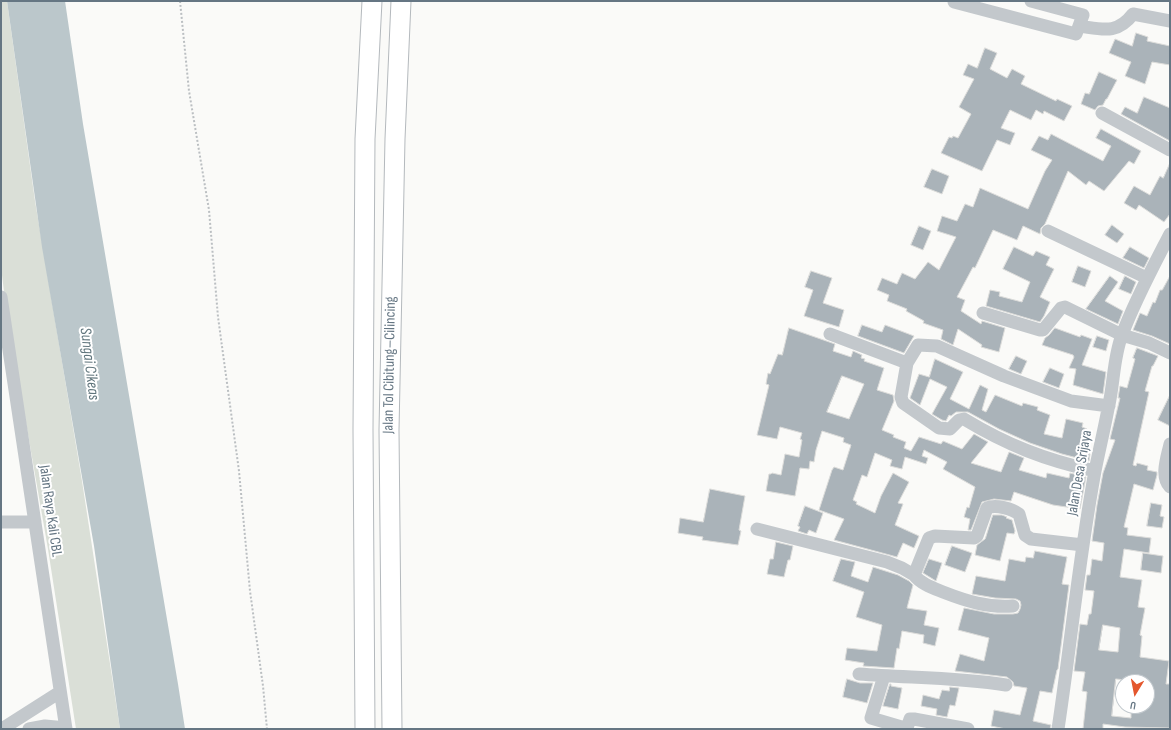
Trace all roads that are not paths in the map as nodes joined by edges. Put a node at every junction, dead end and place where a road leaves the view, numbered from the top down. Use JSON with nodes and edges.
{"nodes":[{"id":1,"x":372,"y":1,"type":"edge"},
{"id":2,"x":401,"y":1,"type":"edge"},
{"id":3,"x":955,"y":1,"type":"edge"},
{"id":4,"x":1031,"y":1,"type":"edge"},
{"id":5,"x":1170,"y":21,"type":"edge"},
{"id":6,"x":1079,"y":26,"type":"junction"},
{"id":7,"x":1102,"y":113,"type":"dead end"},
{"id":8,"x":1170,"y":150,"type":"edge"},
{"id":9,"x":1048,"y":231,"type":"dead end"},
{"id":10,"x":1170,"y":234,"type":"edge"},
{"id":11,"x":1147,"y":278,"type":"junction"},
{"id":12,"x":1,"y":297,"type":"edge"},
{"id":13,"x":983,"y":312,"type":"dead end"},
{"id":14,"x":830,"y":334,"type":"dead end"},
{"id":15,"x":1122,"y":335,"type":"junction"},
{"id":16,"x":1170,"y":353,"type":"edge"},
{"id":17,"x":907,"y":363,"type":"junction"},
{"id":18,"x":1109,"y":406,"type":"junction"},
{"id":19,"x":1170,"y":444,"type":"edge"},
{"id":20,"x":1095,"y":471,"type":"junction"},
{"id":21,"x":1170,"y":488,"type":"edge"},
{"id":22,"x":1,"y":522,"type":"edge"},
{"id":23,"x":35,"y":522,"type":"junction"},
{"id":24,"x":757,"y":529,"type":"dead end"},
{"id":25,"x":1084,"y":545,"type":"junction"},
{"id":26,"x":914,"y":575,"type":"junction"},
{"id":27,"x":1013,"y":606,"type":"dead end"},
{"id":28,"x":859,"y":674,"type":"dead end"},
{"id":29,"x":884,"y":676,"type":"junction"},
{"id":30,"x":1006,"y":685,"type":"dead end"},
{"id":31,"x":60,"y":692,"type":"junction"},
{"id":32,"x":22,"y":716,"type":"junction"},
{"id":33,"x":66,"y":728,"type":"edge"},
{"id":34,"x":2,"y":729,"type":"edge"},
{"id":35,"x":29,"y":729,"type":"edge"},
{"id":36,"x":365,"y":729,"type":"edge"},
{"id":37,"x":392,"y":729,"type":"edge"},
{"id":38,"x":968,"y":729,"type":"edge"},
{"id":39,"x":1058,"y":729,"type":"edge"}],
"edges":[{"from":1,"to":36,"type":"highway","name":"Jalan Tol Cibitung–Cilincing"},
{"from":2,"to":37,"type":"highway","name":"Jalan Tol Cibitung–Cilincing"},
{"from":3,"to":6,"type":"street"},
{"from":4,"to":6,"type":"street"},
{"from":5,"to":6,"type":"street"},
{"from":7,"to":8,"type":"street"},
{"from":9,"to":11,"type":"street"},
{"from":10,"to":11,"type":"street","name":"Jalan Desa Srijaya"},
{"from":11,"to":15,"type":"street","name":"Jalan Desa Srijaya"},
{"from":12,"to":23,"type":"street","name":"Jalan Raya Kali CBL"},
{"from":13,"to":15,"type":"street"},
{"from":14,"to":17,"type":"street"},
{"from":15,"to":16,"type":"street"},
{"from":15,"to":18,"type":"street","name":"Jalan Desa Srijaya"},
{"from":17,"to":18,"type":"street"},
{"from":17,"to":20,"type":"street"},
{"from":18,"to":20,"type":"street","name":"Jalan Desa Srijaya"},
{"from":19,"to":21,"type":"street"},
{"from":20,"to":25,"type":"street","name":"Jalan Desa Srijaya"},
{"from":22,"to":23,"type":"street"},
{"from":23,"to":31,"type":"street","name":"Jalan Raya Kali CBL"},
{"from":24,"to":26,"type":"street"},
{"from":25,"to":26,"type":"street"},
{"from":25,"to":39,"type":"street","name":"Jalan Desa Srijaya"},
{"from":26,"to":27,"type":"street"},
{"from":28,"to":29,"type":"street"},
{"from":29,"to":30,"type":"street"},
{"from":29,"to":38,"type":"street"},
{"from":31,"to":32,"type":"street"},
{"from":31,"to":33,"type":"street","name":"Jalan Raya Kali CBL"},
{"from":32,"to":34,"type":"street"},
{"from":32,"to":35,"type":"street"},
{"from":33,"to":35,"type":"street"}]}
